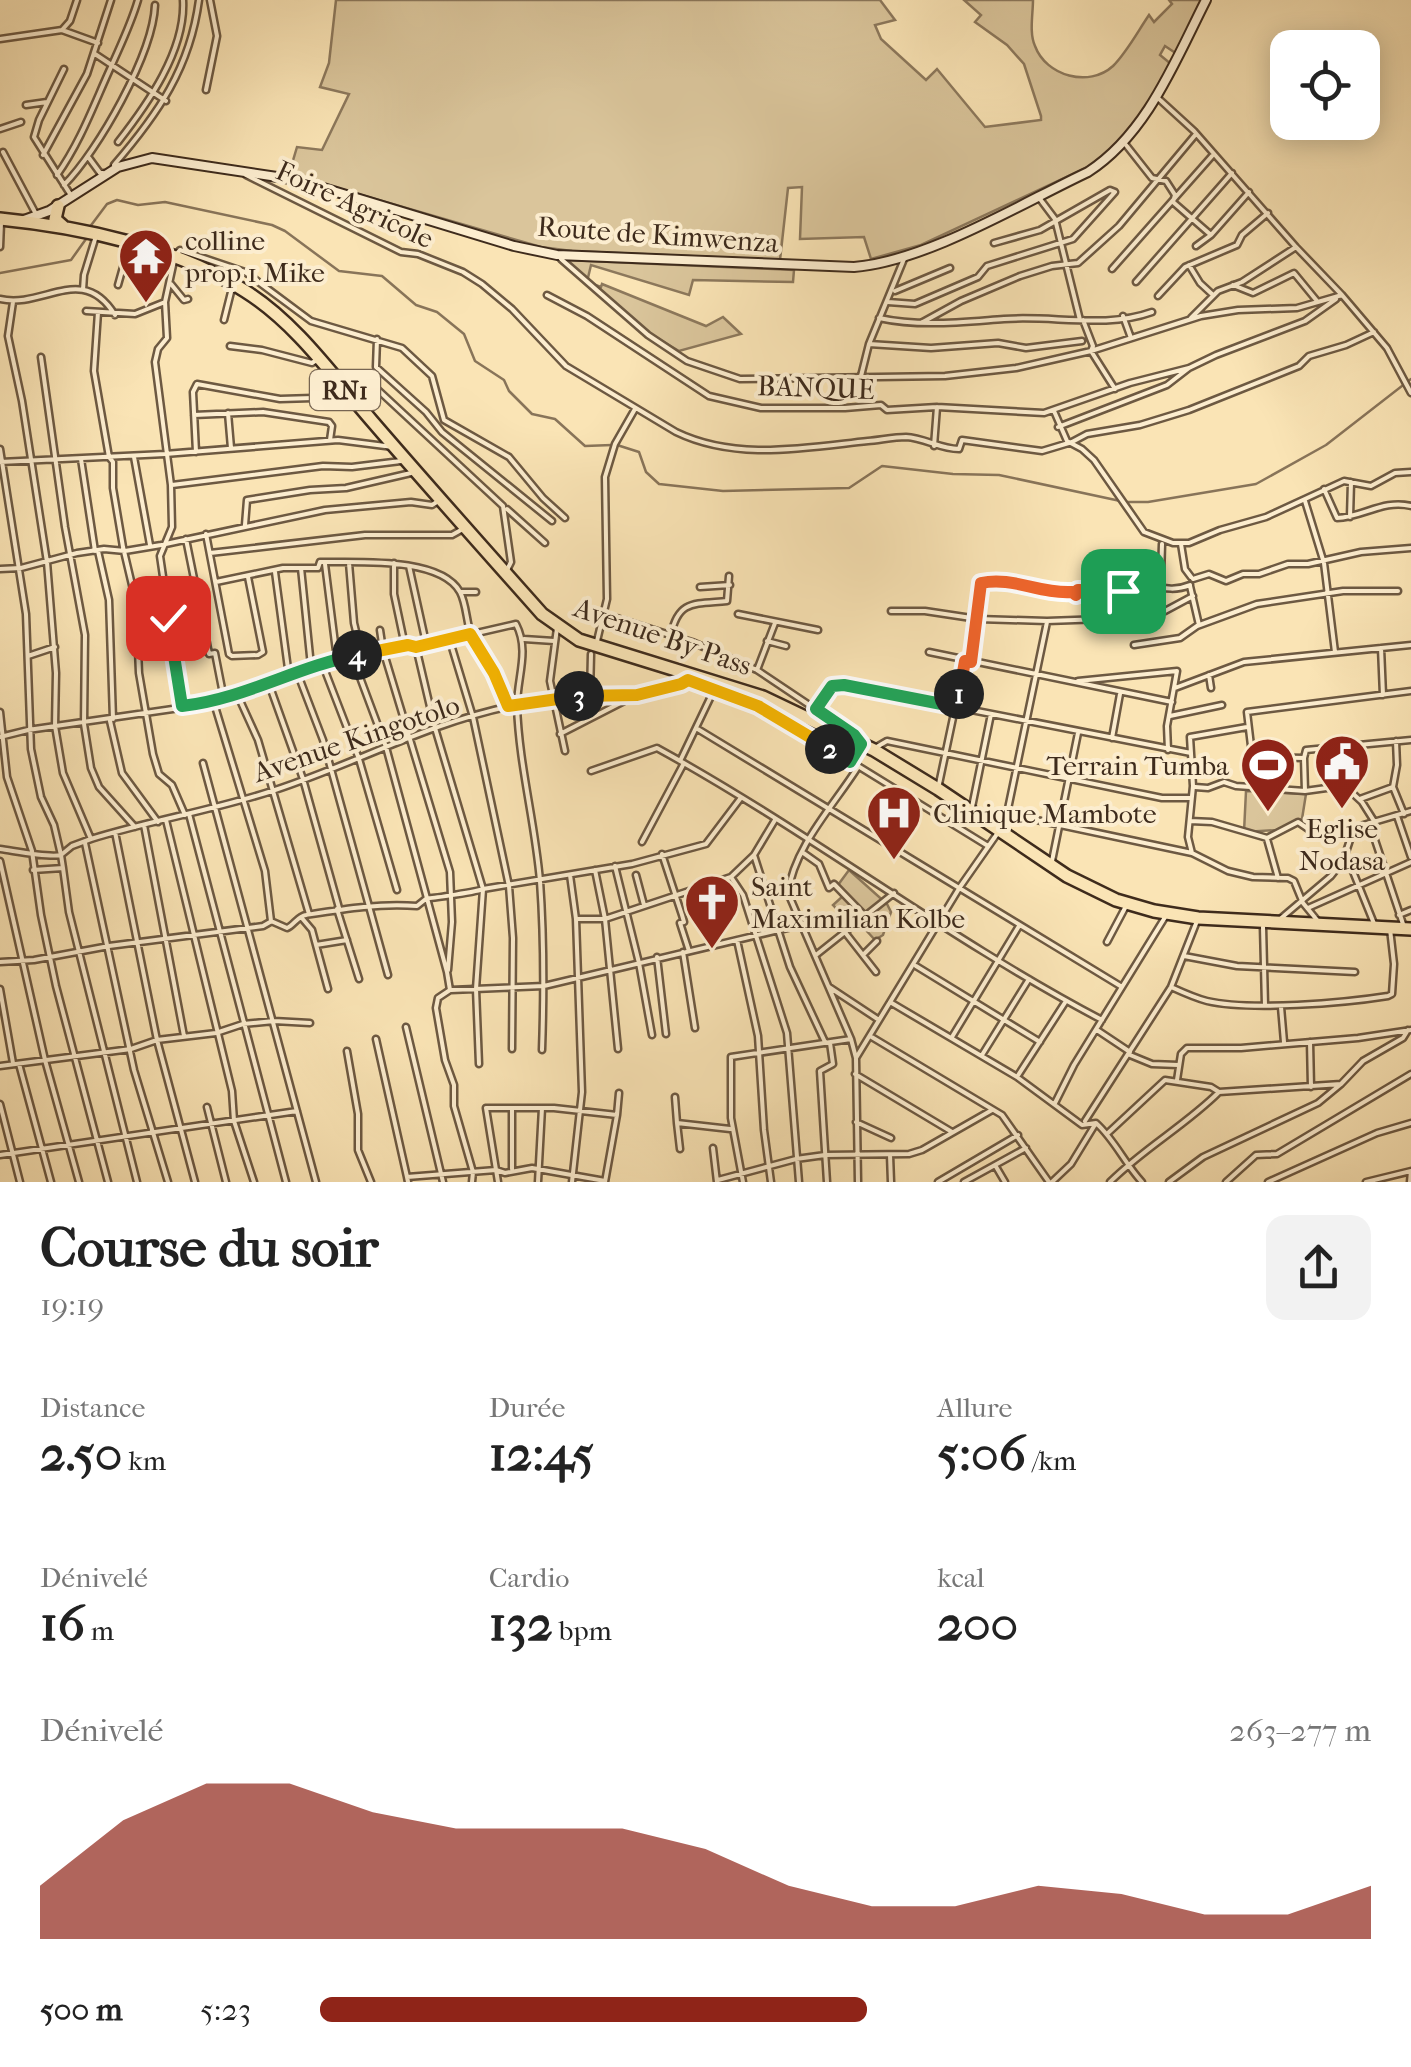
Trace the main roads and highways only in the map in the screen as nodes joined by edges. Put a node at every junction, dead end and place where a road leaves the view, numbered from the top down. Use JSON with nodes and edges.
{"nodes":[{"id":1,"x":58,"y":206,"type":"road end"},
{"id":2,"x":0,"y":219,"type":"edge"},
{"id":3,"x":64,"y":228,"type":"junction"},
{"id":4,"x":1408,"y":929,"type":"edge"}],
"edges":[{"from":1,"to":3,"type":"highway"},
{"from":2,"to":3,"type":"highway","name":"Avenue By Pass","number":"RN1"},
{"from":3,"to":4,"type":"highway","name":"Avenue By Pass","number":"RN1"}]}
